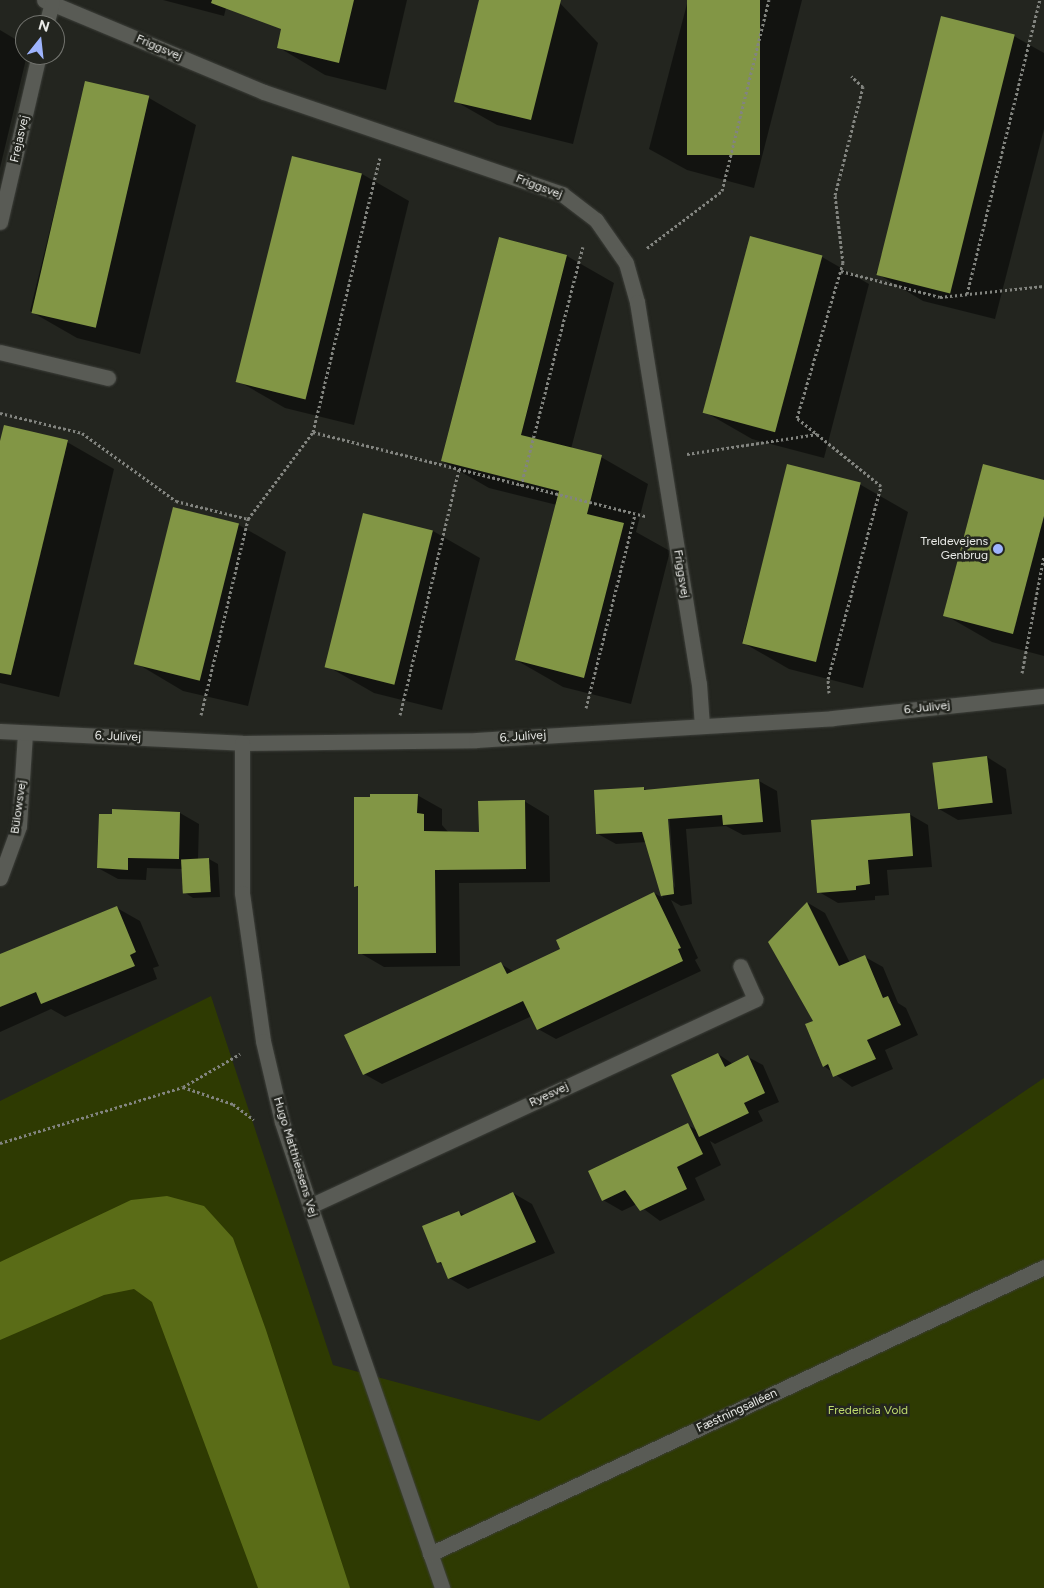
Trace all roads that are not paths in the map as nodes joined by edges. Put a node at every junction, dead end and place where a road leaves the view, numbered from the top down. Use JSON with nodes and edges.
{"nodes":[{"id":1,"x":48,"y":2,"type":"edge"},
{"id":2,"x":47,"y":15,"type":"edge"},
{"id":3,"x":37,"y":65,"type":"edge"},
{"id":4,"x":0,"y":222,"type":"edge"},
{"id":5,"x":0,"y":352,"type":"edge"},
{"id":6,"x":108,"y":378,"type":"dead end"},
{"id":7,"x":1044,"y":696,"type":"edge"},
{"id":8,"x":702,"y":726,"type":"junction"},
{"id":9,"x":0,"y":731,"type":"edge"},
{"id":10,"x":24,"y":733,"type":"junction"},
{"id":11,"x":242,"y":743,"type":"junction"},
{"id":12,"x":0,"y":878,"type":"edge"},
{"id":13,"x":740,"y":966,"type":"dead end"},
{"id":14,"x":310,"y":1206,"type":"junction"},
{"id":15,"x":1044,"y":1267,"type":"edge"},
{"id":16,"x":430,"y":1554,"type":"junction"},
{"id":17,"x":442,"y":1588,"type":"edge"}],
"edges":[{"from":1,"to":2,"type":"street"},
{"from":1,"to":8,"type":"street","name":"Friggsvej"},
{"from":3,"to":4,"type":"street","name":"Frejasvej"},
{"from":5,"to":6,"type":"street"},
{"from":7,"to":8,"type":"street","name":"6. Julivej"},
{"from":8,"to":11,"type":"street","name":"6. Julivej"},
{"from":9,"to":10,"type":"street","name":"6. Julivej"},
{"from":10,"to":11,"type":"street","name":"6. Julivej"},
{"from":10,"to":12,"type":"street","name":"Bülowsvej"},
{"from":11,"to":14,"type":"street","name":"Hugo Matthiessens Vej"},
{"from":13,"to":14,"type":"street","name":"Ryesvej"},
{"from":14,"to":16,"type":"street","name":"Hugo Matthiessens Vej"},
{"from":15,"to":16,"type":"street","name":"Fæstningsalléen"},
{"from":16,"to":17,"type":"street","name":"Hugo Matthiessens Vej"}]}
